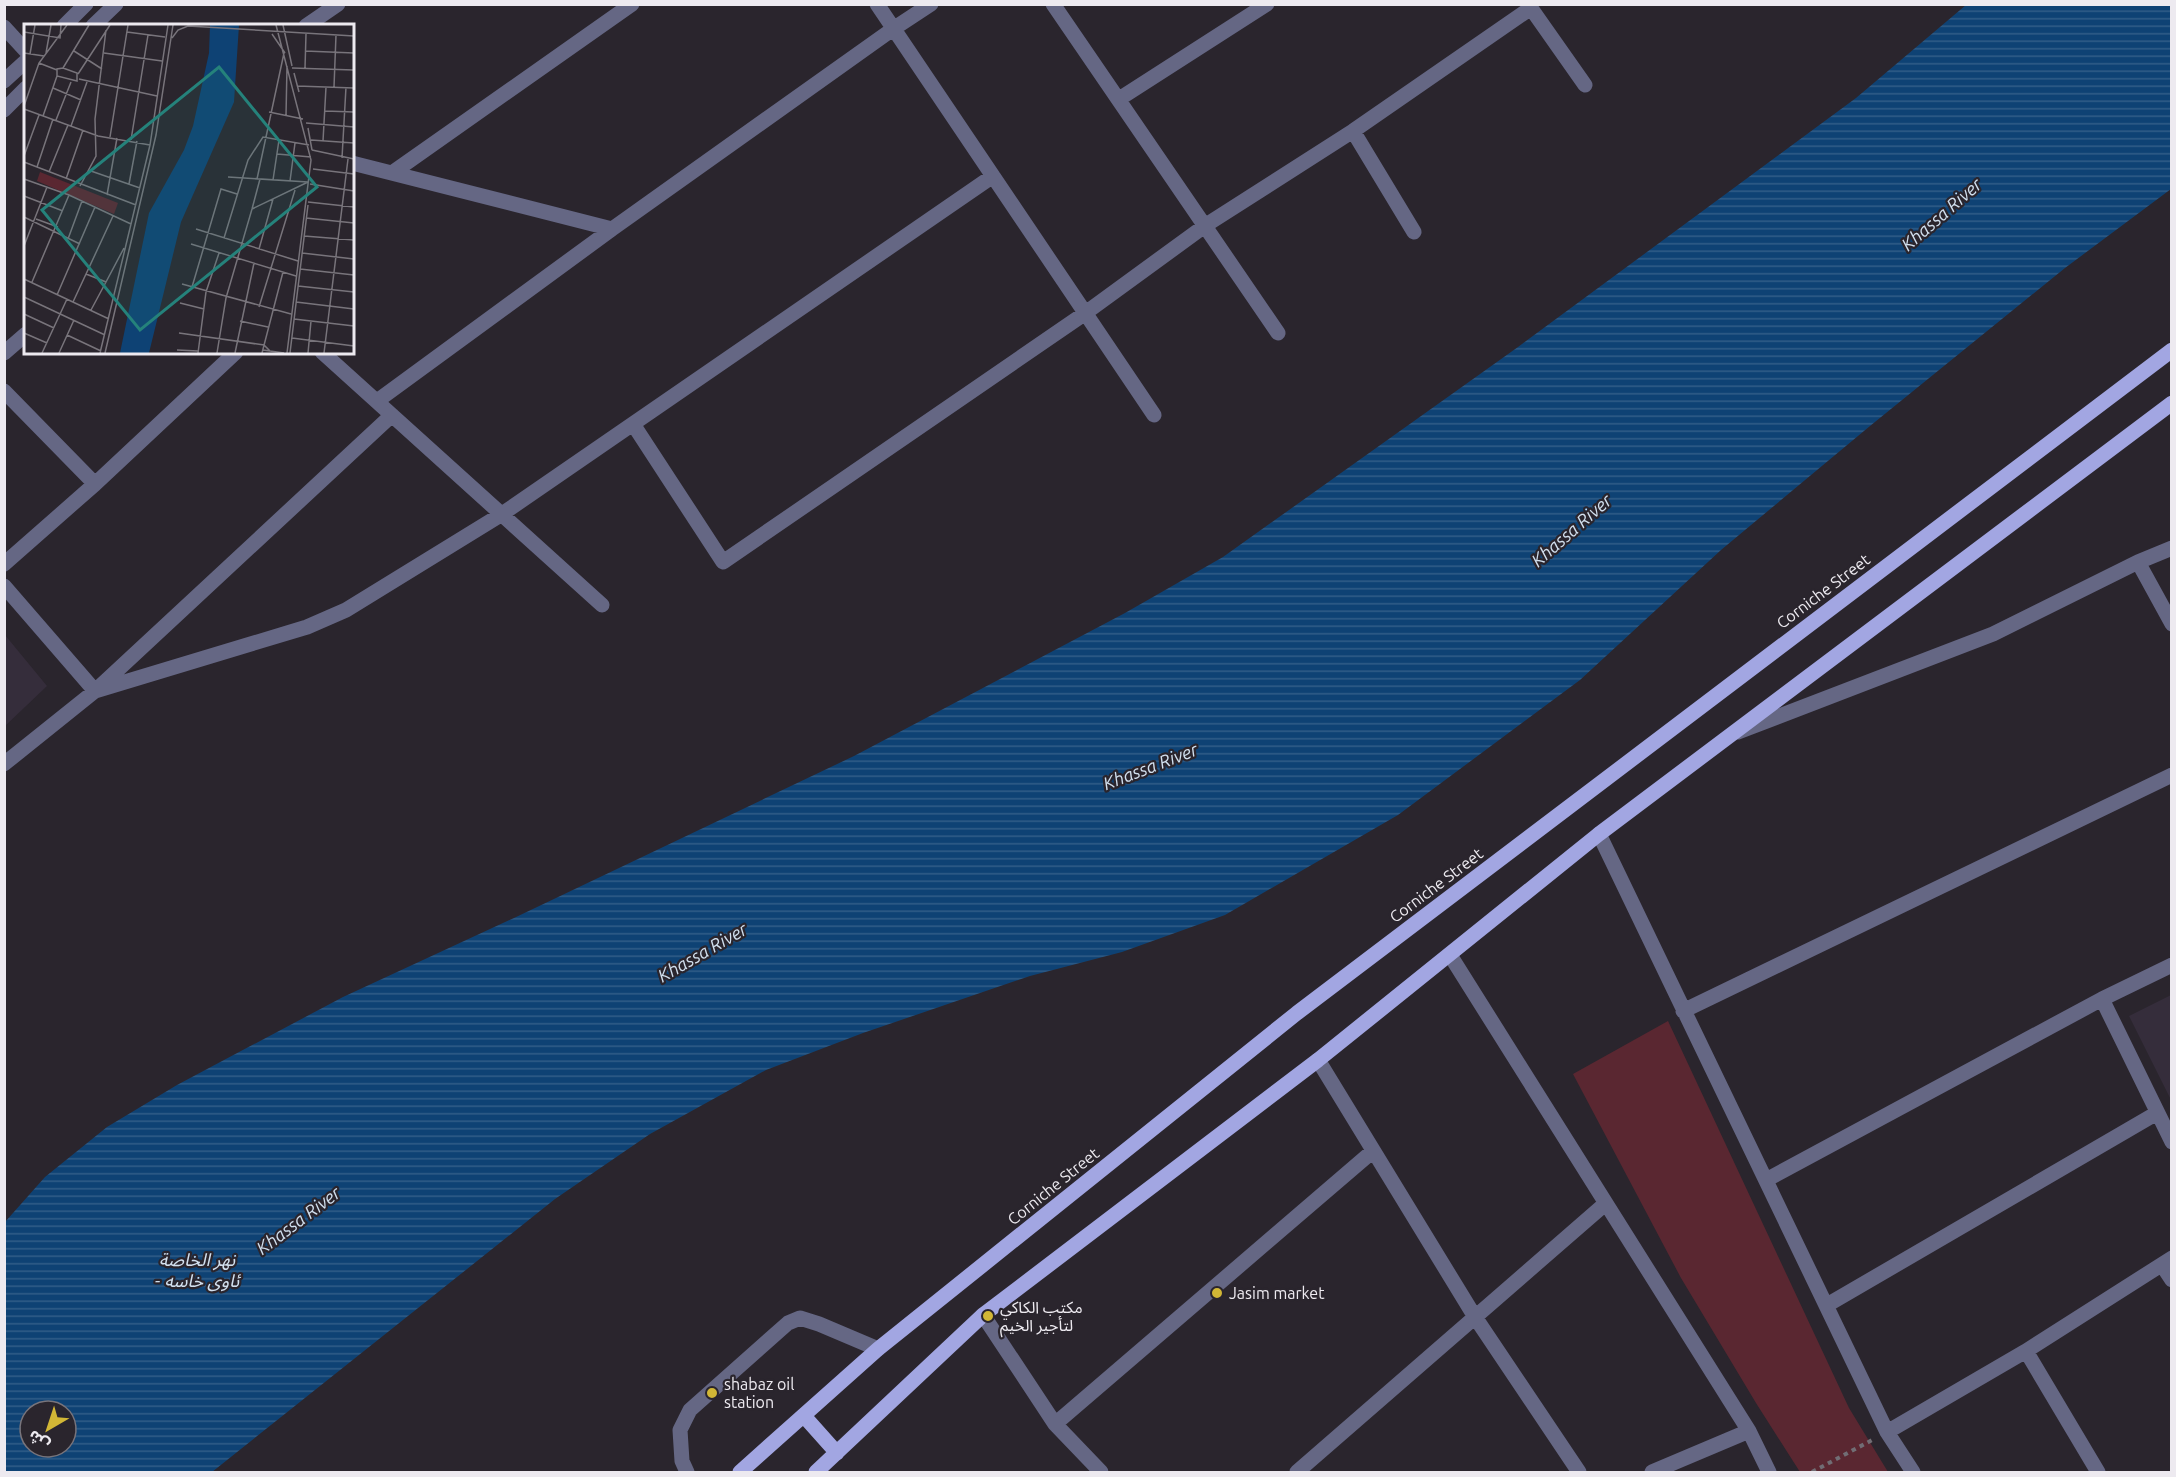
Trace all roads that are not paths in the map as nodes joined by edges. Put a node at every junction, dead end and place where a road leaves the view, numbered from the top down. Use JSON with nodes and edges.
{"nodes":[{"id":1,"x":86,"y":4,"type":"edge"},
{"id":2,"x":116,"y":4,"type":"edge"},
{"id":3,"x":338,"y":4,"type":"edge"},
{"id":4,"x":632,"y":4,"type":"edge"},
{"id":5,"x":877,"y":4,"type":"edge"},
{"id":6,"x":932,"y":4,"type":"edge"},
{"id":7,"x":1053,"y":4,"type":"edge"},
{"id":8,"x":1267,"y":4,"type":"edge"},
{"id":9,"x":1530,"y":6,"type":"edge"},
{"id":10,"x":66,"y":24,"type":"edge"},
{"id":11,"x":95,"y":24,"type":"edge"},
{"id":12,"x":309,"y":24,"type":"edge"},
{"id":13,"x":4,"y":27,"type":"edge"},
{"id":14,"x":893,"y":29,"type":"junction"},
{"id":15,"x":24,"y":49,"type":"edge"},
{"id":16,"x":24,"y":63,"type":"edge"},
{"id":17,"x":4,"y":81,"type":"edge"},
{"id":18,"x":1585,"y":85,"type":"dead end"},
{"id":19,"x":24,"y":90,"type":"edge"},
{"id":20,"x":1119,"y":99,"type":"junction"},
{"id":21,"x":4,"y":110,"type":"edge"},
{"id":22,"x":1353,"y":131,"type":"junction"},
{"id":23,"x":354,"y":164,"type":"edge"},
{"id":24,"x":392,"y":173,"type":"junction"},
{"id":25,"x":993,"y":177,"type":"junction"},
{"id":26,"x":1206,"y":225,"type":"junction"},
{"id":27,"x":612,"y":229,"type":"junction"},
{"id":28,"x":1414,"y":232,"type":"dead end"},
{"id":29,"x":1084,"y":314,"type":"junction"},
{"id":30,"x":1278,"y":333,"type":"dead end"},
{"id":31,"x":24,"y":336,"type":"edge"},
{"id":32,"x":2172,"y":350,"type":"edge"},
{"id":33,"x":4,"y":353,"type":"edge"},
{"id":34,"x":234,"y":354,"type":"edge"},
{"id":35,"x":324,"y":354,"type":"edge"},
{"id":36,"x":4,"y":392,"type":"edge"},
{"id":37,"x":377,"y":401,"type":"junction"},
{"id":38,"x":2172,"y":403,"type":"edge"},
{"id":39,"x":392,"y":415,"type":"junction"},
{"id":40,"x":1154,"y":415,"type":"dead end"},
{"id":41,"x":633,"y":424,"type":"junction"},
{"id":42,"x":95,"y":484,"type":"junction"},
{"id":43,"x":502,"y":514,"type":"junction"},
{"id":44,"x":2172,"y":548,"type":"edge"},
{"id":45,"x":2138,"y":562,"type":"junction"},
{"id":46,"x":4,"y":564,"type":"edge"},
{"id":47,"x":4,"y":586,"type":"edge"},
{"id":48,"x":602,"y":605,"type":"dead end"},
{"id":49,"x":2172,"y":624,"type":"edge"},
{"id":50,"x":95,"y":691,"type":"junction"},
{"id":51,"x":1725,"y":737,"type":"junction"},
{"id":52,"x":4,"y":764,"type":"edge"},
{"id":53,"x":2172,"y":775,"type":"edge"},
{"id":54,"x":1599,"y":834,"type":"junction"},
{"id":55,"x":1450,"y":955,"type":"junction"},
{"id":56,"x":2172,"y":965,"type":"edge"},
{"id":57,"x":2102,"y":999,"type":"junction"},
{"id":58,"x":1683,"y":1011,"type":"junction"},
{"id":59,"x":1318,"y":1060,"type":"junction"},
{"id":60,"x":2157,"y":1113,"type":"junction"},
{"id":61,"x":2172,"y":1142,"type":"edge"},
{"id":62,"x":1373,"y":1151,"type":"junction"},
{"id":63,"x":1766,"y":1180,"type":"junction"},
{"id":64,"x":1605,"y":1204,"type":"junction"},
{"id":65,"x":2167,"y":1262,"type":"edge"},
{"id":66,"x":2172,"y":1280,"type":"edge"},
{"id":67,"x":1827,"y":1305,"type":"junction"},
{"id":68,"x":983,"y":1315,"type":"junction"},
{"id":69,"x":1475,"y":1317,"type":"junction"},
{"id":70,"x":878,"y":1349,"type":"junction"},
{"id":71,"x":2026,"y":1351,"type":"junction"},
{"id":72,"x":804,"y":1416,"type":"junction"},
{"id":73,"x":1055,"y":1424,"type":"junction"},
{"id":74,"x":1749,"y":1431,"type":"junction"},
{"id":75,"x":1887,"y":1432,"type":"junction"},
{"id":76,"x":837,"y":1453,"type":"junction"},
{"id":77,"x":1097,"y":1471,"type":"edge"},
{"id":78,"x":687,"y":1473,"type":"edge"},
{"id":79,"x":740,"y":1473,"type":"edge"},
{"id":80,"x":816,"y":1473,"type":"edge"},
{"id":81,"x":1297,"y":1473,"type":"edge"},
{"id":82,"x":1579,"y":1473,"type":"edge"},
{"id":83,"x":1652,"y":1473,"type":"edge"},
{"id":84,"x":1769,"y":1473,"type":"edge"},
{"id":85,"x":1913,"y":1473,"type":"edge"},
{"id":86,"x":2098,"y":1473,"type":"edge"}],
"edges":[{"from":1,"to":10,"type":"street"},
{"from":2,"to":11,"type":"street"},
{"from":3,"to":12,"type":"street"},
{"from":4,"to":24,"type":"street"},
{"from":5,"to":14,"type":"street"},
{"from":6,"to":14,"type":"street"},
{"from":7,"to":20,"type":"street"},
{"from":8,"to":20,"type":"street"},
{"from":9,"to":18,"type":"street"},
{"from":9,"to":22,"type":"street"},
{"from":13,"to":15,"type":"street"},
{"from":14,"to":25,"type":"street"},
{"from":14,"to":27,"type":"street"},
{"from":16,"to":17,"type":"street"},
{"from":19,"to":21,"type":"street"},
{"from":20,"to":26,"type":"street"},
{"from":22,"to":26,"type":"street"},
{"from":22,"to":28,"type":"street"},
{"from":23,"to":24,"type":"street"},
{"from":24,"to":27,"type":"street"},
{"from":25,"to":29,"type":"street"},
{"from":25,"to":41,"type":"street"},
{"from":26,"to":29,"type":"street"},
{"from":26,"to":30,"type":"street"},
{"from":27,"to":37,"type":"street"},
{"from":29,"to":40,"type":"street"},
{"from":29,"to":41,"type":"street"},
{"from":31,"to":33,"type":"street"},
{"from":32,"to":70,"type":"main road","name":"Corniche Street"},
{"from":34,"to":42,"type":"street"},
{"from":35,"to":37,"type":"street"},
{"from":36,"to":42,"type":"street"},
{"from":37,"to":39,"type":"street"},
{"from":38,"to":51,"type":"main road"},
{"from":39,"to":43,"type":"street"},
{"from":39,"to":50,"type":"street"},
{"from":41,"to":43,"type":"street"},
{"from":42,"to":46,"type":"street"},
{"from":43,"to":48,"type":"street"},
{"from":43,"to":50,"type":"street"},
{"from":44,"to":45,"type":"street"},
{"from":45,"to":49,"type":"street"},
{"from":45,"to":51,"type":"street"},
{"from":47,"to":50,"type":"street"},
{"from":50,"to":52,"type":"street"},
{"from":51,"to":54,"type":"main road"},
{"from":53,"to":58,"type":"street"},
{"from":54,"to":55,"type":"main road"},
{"from":54,"to":58,"type":"street"},
{"from":55,"to":59,"type":"main road"},
{"from":55,"to":64,"type":"street"},
{"from":56,"to":57,"type":"street"},
{"from":57,"to":60,"type":"street"},
{"from":57,"to":63,"type":"street"},
{"from":58,"to":63,"type":"street"},
{"from":59,"to":62,"type":"street"},
{"from":59,"to":68,"type":"main road"},
{"from":60,"to":61,"type":"street"},
{"from":60,"to":67,"type":"street"},
{"from":62,"to":69,"type":"street"},
{"from":62,"to":73,"type":"street"},
{"from":63,"to":67,"type":"street"},
{"from":64,"to":69,"type":"street"},
{"from":64,"to":74,"type":"street"},
{"from":65,"to":66,"type":"street"},
{"from":65,"to":71,"type":"street"},
{"from":67,"to":75,"type":"street"},
{"from":68,"to":73,"type":"street"},
{"from":68,"to":76,"type":"main road"},
{"from":69,"to":81,"type":"street"},
{"from":69,"to":82,"type":"street"},
{"from":70,"to":72,"type":"main road","name":"Corniche Street"},
{"from":70,"to":78,"type":"street"},
{"from":71,"to":75,"type":"street"},
{"from":71,"to":86,"type":"street"},
{"from":72,"to":76,"type":"main road"},
{"from":72,"to":79,"type":"main road","name":"Corniche Street"},
{"from":73,"to":77,"type":"street"},
{"from":74,"to":83,"type":"street"},
{"from":74,"to":84,"type":"street"},
{"from":75,"to":85,"type":"street"},
{"from":76,"to":80,"type":"main road"}]}
